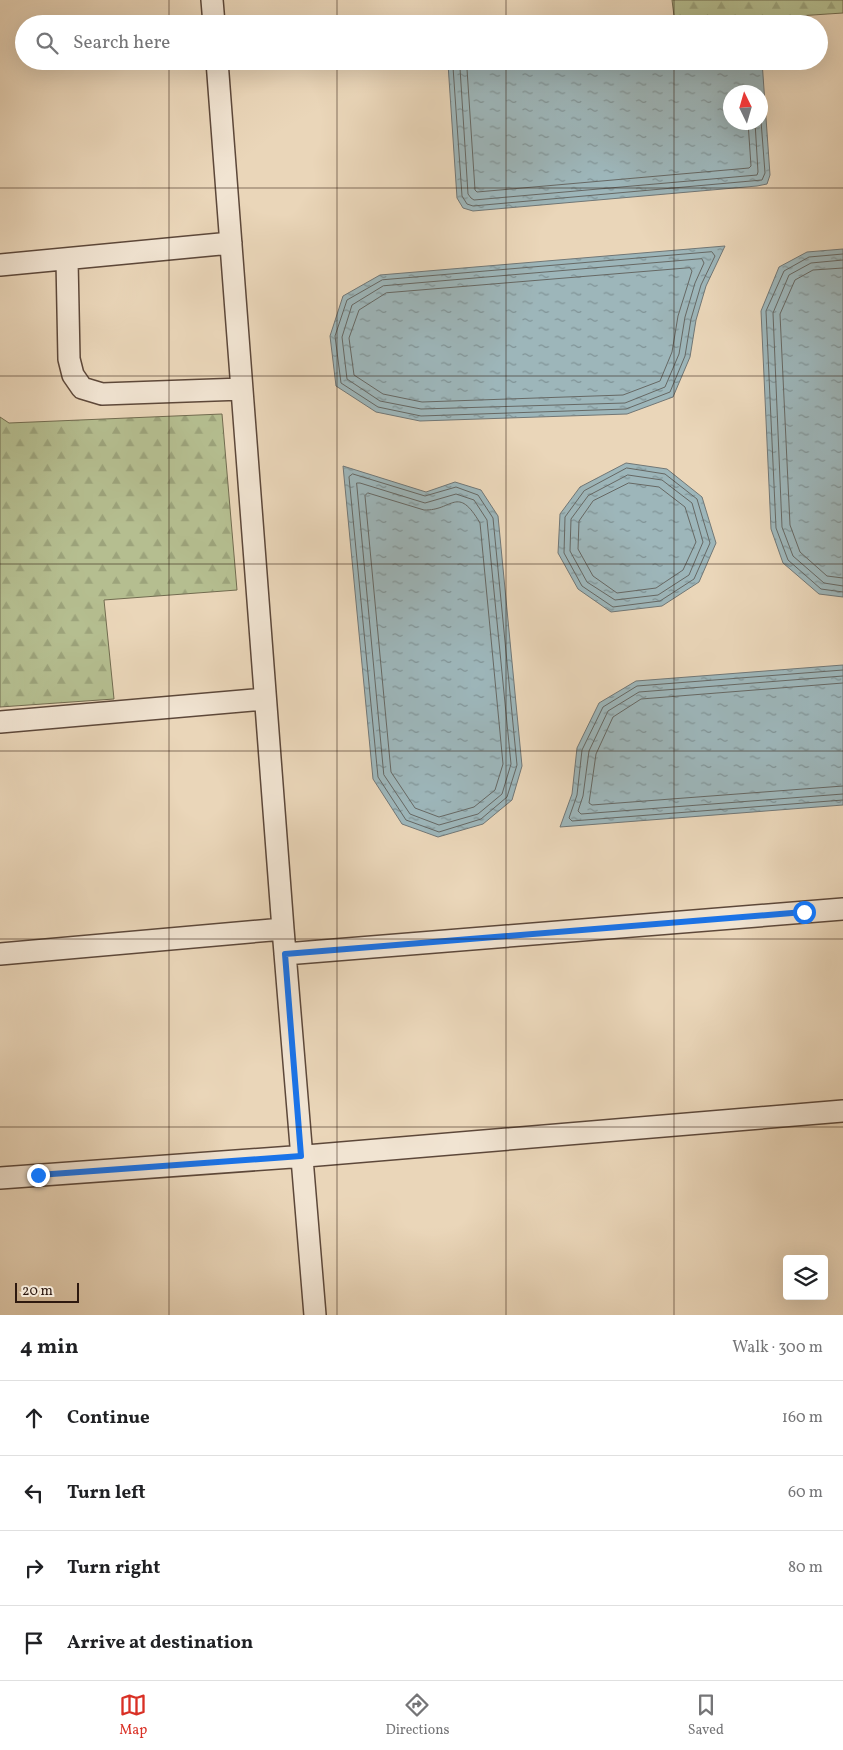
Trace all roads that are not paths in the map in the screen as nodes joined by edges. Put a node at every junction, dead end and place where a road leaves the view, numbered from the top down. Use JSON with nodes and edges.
{"nodes":[{"id":1,"x":212,"y":0,"type":"edge"},
{"id":2,"x":213,"y":15,"type":"edge"},
{"id":3,"x":218,"y":70,"type":"edge"},
{"id":4,"x":231,"y":244,"type":"junction"},
{"id":5,"x":67,"y":260,"type":"junction"},
{"id":6,"x":0,"y":265,"type":"edge"},
{"id":7,"x":242,"y":389,"type":"junction"},
{"id":8,"x":265,"y":699,"type":"junction"},
{"id":9,"x":0,"y":722,"type":"edge"},
{"id":10,"x":843,"y":909,"type":"edge"},
{"id":11,"x":282,"y":928,"type":"junction"},
{"id":12,"x":0,"y":954,"type":"edge"},
{"id":13,"x":285,"y":954,"type":"junction"},
{"id":14,"x":843,"y":1111,"type":"edge"},
{"id":15,"x":301,"y":1156,"type":"junction"},
{"id":16,"x":0,"y":1178,"type":"edge"},
{"id":17,"x":315,"y":1315,"type":"edge"}],
"edges":[{"from":1,"to":2,"type":"street"},
{"from":3,"to":4,"type":"street"},
{"from":4,"to":5,"type":"street"},
{"from":4,"to":7,"type":"street"},
{"from":5,"to":6,"type":"street"},
{"from":5,"to":7,"type":"street"},
{"from":7,"to":8,"type":"street"},
{"from":8,"to":9,"type":"street"},
{"from":8,"to":11,"type":"street"},
{"from":10,"to":13,"type":"street"},
{"from":11,"to":12,"type":"street"},
{"from":11,"to":13,"type":"street"},
{"from":13,"to":15,"type":"street"},
{"from":14,"to":15,"type":"street"},
{"from":15,"to":16,"type":"street"},
{"from":15,"to":17,"type":"street"}]}
